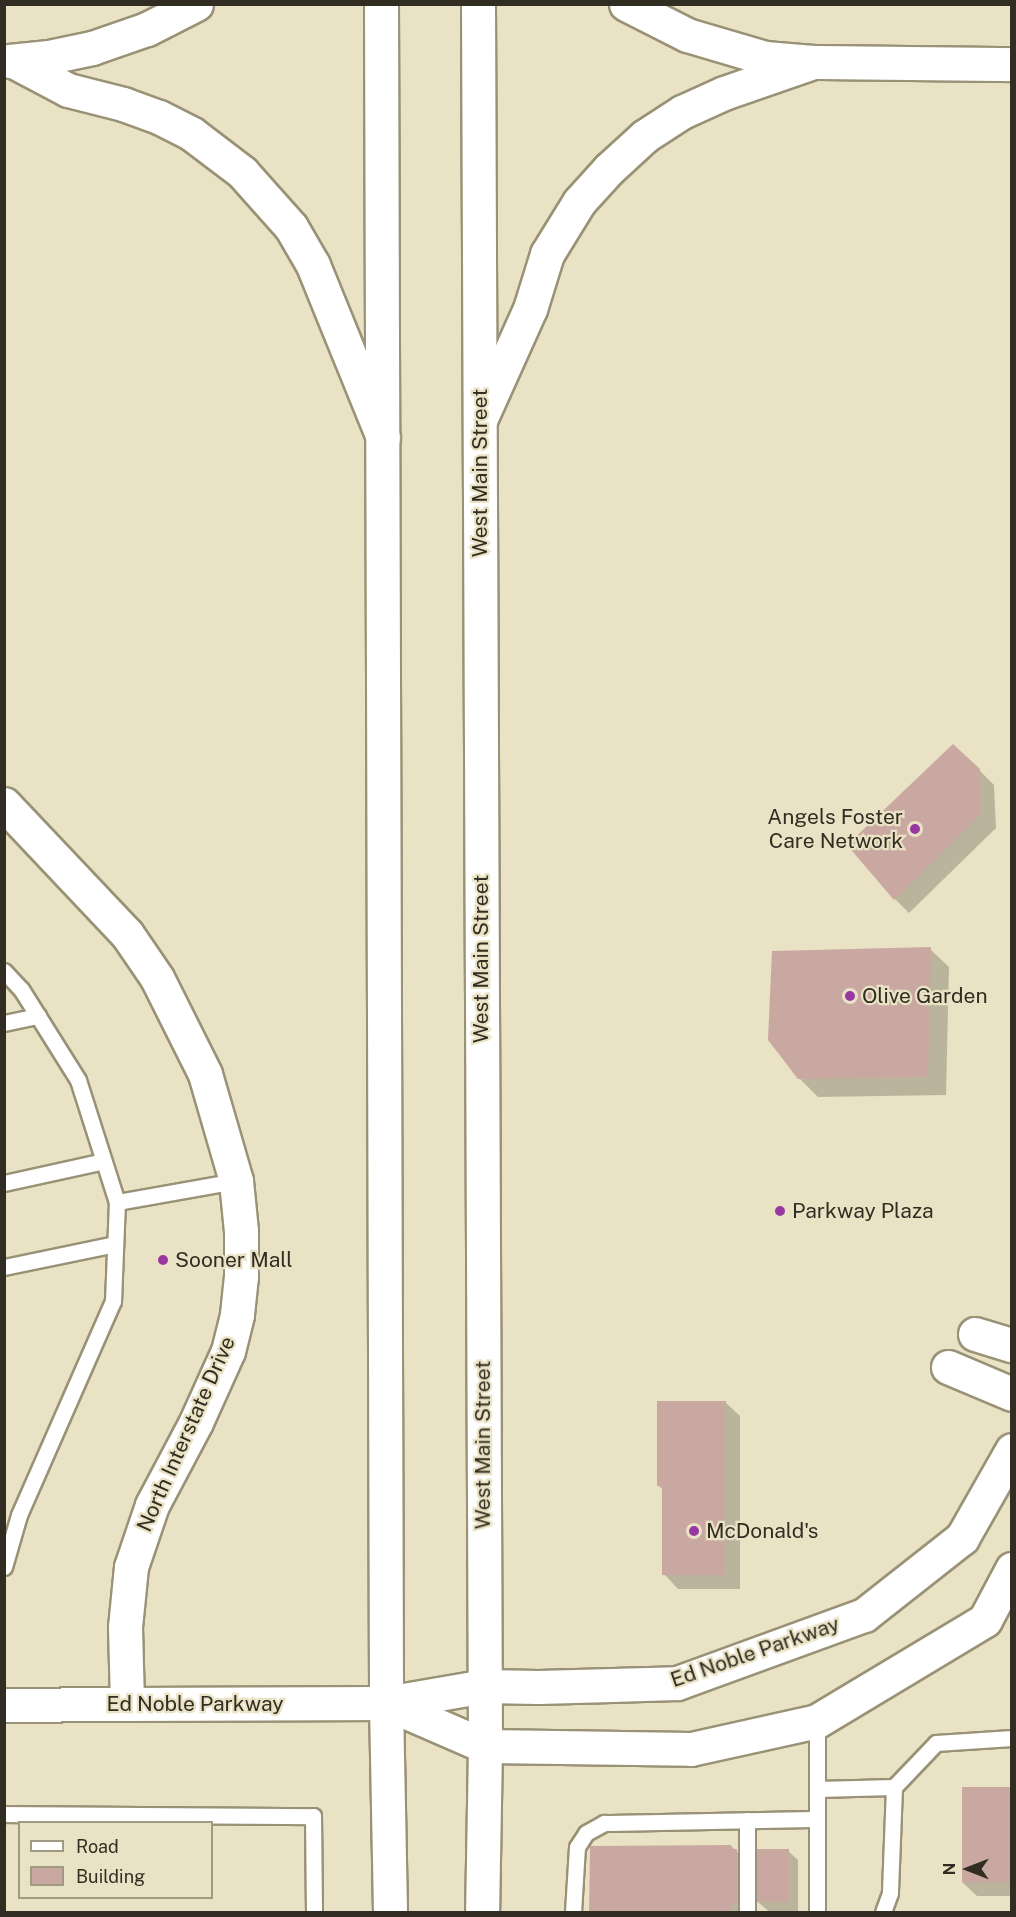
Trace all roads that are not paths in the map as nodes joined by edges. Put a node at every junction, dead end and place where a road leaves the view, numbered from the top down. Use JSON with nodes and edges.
{"nodes":[{"id":1,"x":170,"y":4,"type":"edge"},
{"id":2,"x":196,"y":4,"type":"edge"},
{"id":3,"x":381,"y":4,"type":"edge"},
{"id":4,"x":478,"y":4,"type":"edge"},
{"id":5,"x":626,"y":4,"type":"edge"},
{"id":6,"x":147,"y":29,"type":"junction"},
{"id":7,"x":9,"y":61,"type":"edge"},
{"id":8,"x":813,"y":62,"type":"junction"},
{"id":9,"x":1011,"y":64,"type":"edge"},
{"id":10,"x":480,"y":420,"type":"junction"},
{"id":11,"x":383,"y":437,"type":"junction"},
{"id":12,"x":4,"y":804,"type":"edge"},
{"id":13,"x":4,"y":971,"type":"edge"},
{"id":14,"x":38,"y":1016,"type":"junction"},
{"id":15,"x":4,"y":1023,"type":"edge"},
{"id":16,"x":104,"y":1161,"type":"junction"},
{"id":17,"x":236,"y":1181,"type":"junction"},
{"id":18,"x":4,"y":1183,"type":"edge"},
{"id":19,"x":117,"y":1202,"type":"junction"},
{"id":20,"x":115,"y":1244,"type":"junction"},
{"id":21,"x":4,"y":1267,"type":"edge"},
{"id":22,"x":975,"y":1334,"type":"dead end"},
{"id":23,"x":1011,"y":1345,"type":"edge"},
{"id":24,"x":948,"y":1367,"type":"dead end"},
{"id":25,"x":1011,"y":1394,"type":"edge"},
{"id":26,"x":1011,"y":1450,"type":"edge"},
{"id":27,"x":12,"y":1516,"type":"edge"},
{"id":28,"x":4,"y":1567,"type":"edge"},
{"id":29,"x":1011,"y":1569,"type":"edge"},
{"id":30,"x":1011,"y":1598,"type":"edge"},
{"id":31,"x":985,"y":1620,"type":"junction"},
{"id":32,"x":484,"y":1686,"type":"junction"},
{"id":33,"x":386,"y":1703,"type":"junction"},
{"id":34,"x":127,"y":1704,"type":"junction"},
{"id":35,"x":4,"y":1705,"type":"edge"},
{"id":36,"x":817,"y":1721,"type":"junction"},
{"id":37,"x":1011,"y":1738,"type":"edge"},
{"id":38,"x":485,"y":1746,"type":"junction"},
{"id":39,"x":894,"y":1787,"type":"junction"},
{"id":40,"x":817,"y":1789,"type":"junction"},
{"id":41,"x":4,"y":1814,"type":"edge"},
{"id":42,"x":817,"y":1819,"type":"junction"},
{"id":43,"x":747,"y":1820,"type":"junction"},
{"id":44,"x":314,"y":1912,"type":"edge"},
{"id":45,"x":390,"y":1912,"type":"edge"},
{"id":46,"x":482,"y":1912,"type":"edge"},
{"id":47,"x":573,"y":1912,"type":"edge"},
{"id":48,"x":747,"y":1912,"type":"edge"},
{"id":49,"x":818,"y":1912,"type":"edge"},
{"id":50,"x":883,"y":1912,"type":"edge"}],
"edges":[{"from":1,"to":6,"type":"main road"},
{"from":2,"to":6,"type":"main road"},
{"from":3,"to":11,"type":"main road"},
{"from":4,"to":10,"type":"main road","name":"West Main Street"},
{"from":5,"to":8,"type":"main road"},
{"from":6,"to":7,"type":"main road"},
{"from":7,"to":11,"type":"main road"},
{"from":8,"to":9,"type":"main road"},
{"from":8,"to":10,"type":"main road"},
{"from":10,"to":32,"type":"main road","name":"West Main Street"},
{"from":11,"to":33,"type":"main road"},
{"from":12,"to":17,"type":"main road","name":"North Interstate Drive"},
{"from":13,"to":14,"type":"lane"},
{"from":14,"to":15,"type":"lane"},
{"from":14,"to":16,"type":"lane"},
{"from":16,"to":18,"type":"lane"},
{"from":16,"to":19,"type":"lane"},
{"from":17,"to":19,"type":"lane"},
{"from":17,"to":34,"type":"main road","name":"North Interstate Drive"},
{"from":19,"to":20,"type":"lane"},
{"from":20,"to":21,"type":"lane"},
{"from":20,"to":27,"type":"lane"},
{"from":22,"to":23,"type":"main road"},
{"from":24,"to":25,"type":"main road"},
{"from":26,"to":32,"type":"main road","name":"Ed Noble Parkway"},
{"from":27,"to":28,"type":"lane"},
{"from":29,"to":31,"type":"main road"},
{"from":30,"to":31,"type":"main road","name":"Ed Noble Parkway"},
{"from":31,"to":36,"type":"main road","name":"Ed Noble Parkway"},
{"from":32,"to":33,"type":"main road","name":"Ed Noble Parkway"},
{"from":32,"to":38,"type":"main road","name":"West Main Street"},
{"from":33,"to":34,"type":"main road","name":"Ed Noble Parkway"},
{"from":33,"to":38,"type":"main road","name":"Ed Noble Parkway"},
{"from":33,"to":45,"type":"main road"},
{"from":34,"to":35,"type":"main road","name":"Ed Noble Parkway"},
{"from":36,"to":38,"type":"main road","name":"Ed Noble Parkway"},
{"from":36,"to":40,"type":"lane"},
{"from":37,"to":39,"type":"lane"},
{"from":38,"to":46,"type":"main road","name":"West Main Street"},
{"from":39,"to":40,"type":"lane"},
{"from":39,"to":50,"type":"lane"},
{"from":40,"to":42,"type":"lane"},
{"from":41,"to":44,"type":"lane"},
{"from":42,"to":43,"type":"lane"},
{"from":42,"to":49,"type":"lane"},
{"from":43,"to":47,"type":"lane"},
{"from":43,"to":48,"type":"lane"}]}
